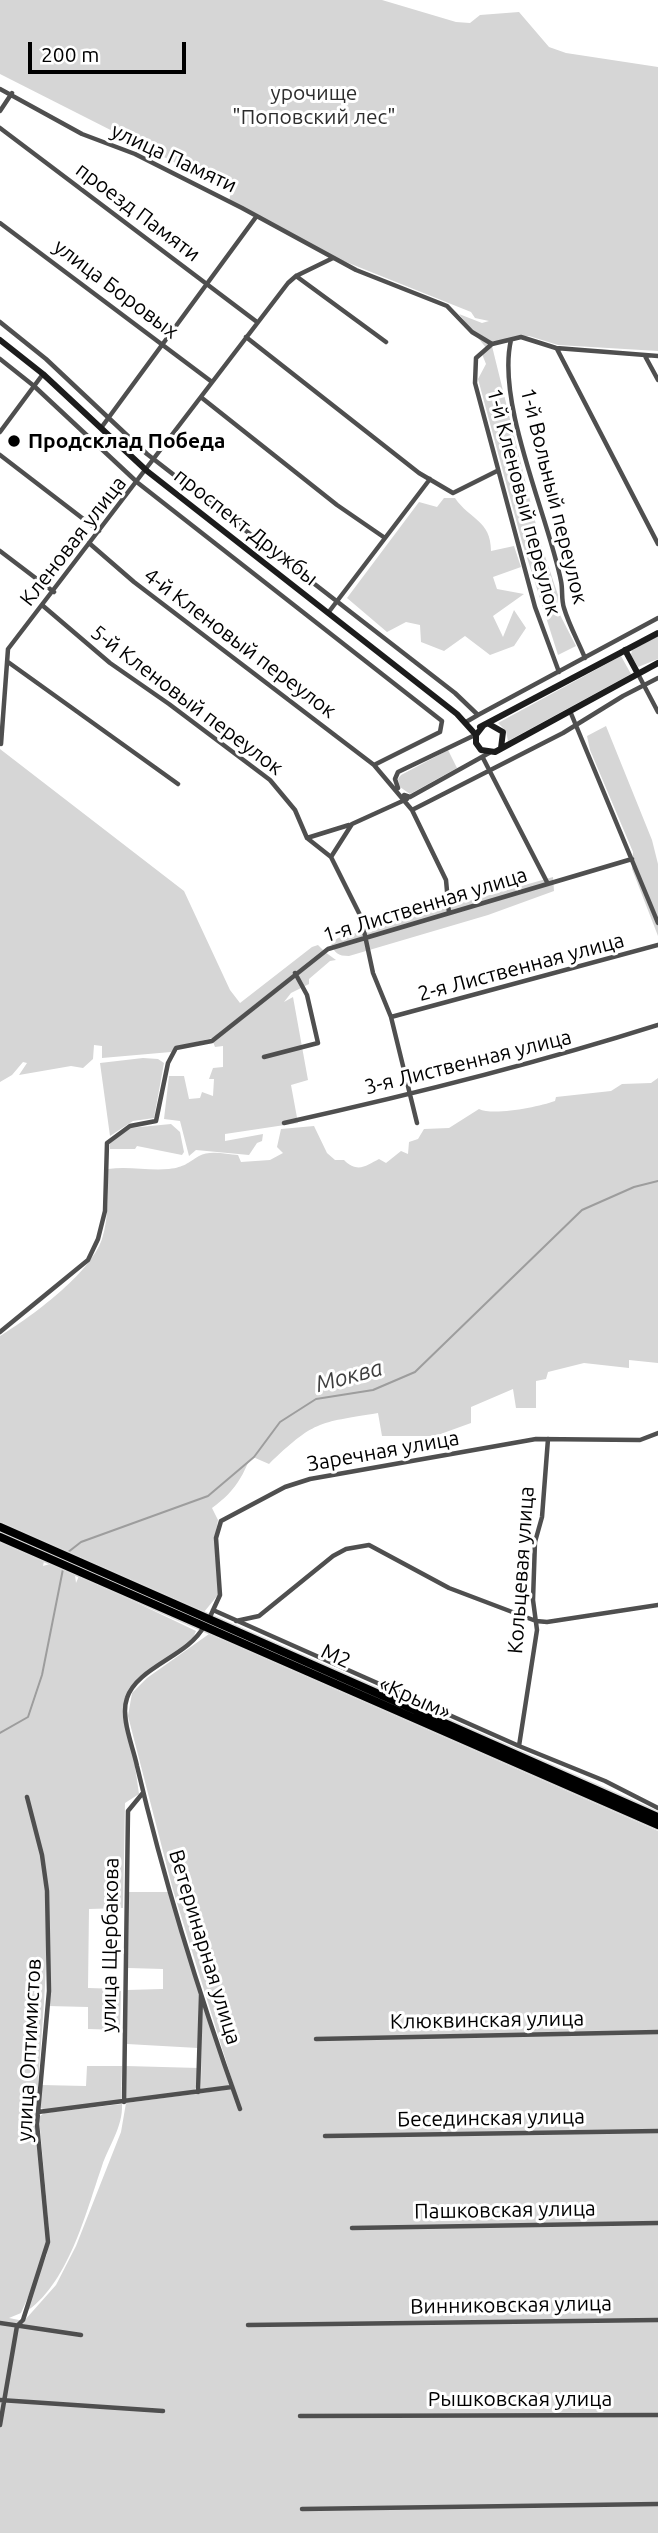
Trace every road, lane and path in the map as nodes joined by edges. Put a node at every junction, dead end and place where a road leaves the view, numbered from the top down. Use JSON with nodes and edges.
{"nodes":[{"id":1,"x":0,"y":89,"type":"edge"},
{"id":2,"x":12,"y":93,"type":"junction"},
{"id":3,"x":0,"y":111,"type":"edge"},
{"id":4,"x":0,"y":128,"type":"edge"},
{"id":5,"x":256,"y":217,"type":"junction"},
{"id":6,"x":0,"y":223,"type":"edge"},
{"id":7,"x":334,"y":258,"type":"junction"},
{"id":8,"x":296,"y":276,"type":"junction"},
{"id":9,"x":206,"y":283,"type":"junction"},
{"id":10,"x":0,"y":322,"type":"edge"},
{"id":11,"x":257,"y":322,"type":"junction"},
{"id":12,"x":246,"y":337,"type":"junction"},
{"id":13,"x":0,"y":340,"type":"edge"},
{"id":14,"x":511,"y":340,"type":"junction"},
{"id":15,"x":386,"y":342,"type":"dead end"},
{"id":16,"x":163,"y":343,"type":"junction"},
{"id":17,"x":492,"y":344,"type":"junction"},
{"id":18,"x":556,"y":348,"type":"junction"},
{"id":19,"x":645,"y":355,"type":"junction"},
{"id":20,"x":658,"y":355,"type":"edge"},
{"id":21,"x":0,"y":359,"type":"edge"},
{"id":22,"x":43,"y":374,"type":"junction"},
{"id":23,"x":658,"y":380,"type":"edge"},
{"id":24,"x":212,"y":382,"type":"junction"},
{"id":25,"x":34,"y":386,"type":"junction"},
{"id":26,"x":202,"y":398,"type":"junction"},
{"id":27,"x":107,"y":419,"type":"junction"},
{"id":28,"x":101,"y":428,"type":"junction"},
{"id":29,"x":0,"y":432,"type":"edge"},
{"id":30,"x":0,"y":455,"type":"edge"},
{"id":31,"x":155,"y":460,"type":"junction"},
{"id":32,"x":146,"y":471,"type":"junction"},
{"id":33,"x":497,"y":471,"type":"junction"},
{"id":34,"x":430,"y":479,"type":"junction"},
{"id":35,"x":138,"y":483,"type":"junction"},
{"id":36,"x":99,"y":531,"type":"junction"},
{"id":37,"x":385,"y":538,"type":"junction"},
{"id":38,"x":89,"y":543,"type":"junction"},
{"id":39,"x":658,"y":544,"type":"edge"},
{"id":40,"x":0,"y":551,"type":"edge"},
{"id":41,"x":54,"y":592,"type":"junction"},
{"id":42,"x":337,"y":602,"type":"junction"},
{"id":43,"x":42,"y":606,"type":"junction"},
{"id":44,"x":328,"y":613,"type":"junction"},
{"id":45,"x":658,"y":618,"type":"edge"},
{"id":46,"x":658,"y":633,"type":"edge"},
{"id":47,"x":620,"y":639,"type":"junction"},
{"id":48,"x":625,"y":650,"type":"junction"},
{"id":49,"x":584,"y":658,"type":"junction"},
{"id":50,"x":8,"y":662,"type":"junction"},
{"id":51,"x":658,"y":663,"type":"edge"},
{"id":52,"x":559,"y":672,"type":"junction"},
{"id":53,"x":638,"y":674,"type":"junction"},
{"id":54,"x":658,"y":678,"type":"edge"},
{"id":55,"x":644,"y":685,"type":"junction"},
{"id":56,"x":570,"y":711,"type":"junction"},
{"id":57,"x":658,"y":712,"type":"edge"},
{"id":58,"x":478,"y":715,"type":"junction"},
{"id":59,"x":466,"y":722,"type":"junction"},
{"id":60,"x":486,"y":725,"type":"junction"},
{"id":61,"x":576,"y":726,"type":"junction"},
{"id":62,"x":476,"y":735,"type":"junction"},
{"id":63,"x":1,"y":744,"type":"edge"},
{"id":64,"x":500,"y":748,"type":"junction"},
{"id":65,"x":486,"y":755,"type":"junction"},
{"id":66,"x":374,"y":765,"type":"junction"},
{"id":67,"x":490,"y":770,"type":"junction"},
{"id":68,"x":178,"y":784,"type":"dead end"},
{"id":69,"x":408,"y":798,"type":"junction"},
{"id":70,"x":412,"y":810,"type":"junction"},
{"id":71,"x":352,"y":824,"type":"junction"},
{"id":72,"x":307,"y":838,"type":"junction"},
{"id":73,"x":331,"y":857,"type":"junction"},
{"id":74,"x":632,"y":859,"type":"junction"},
{"id":75,"x":548,"y":884,"type":"junction"},
{"id":76,"x":449,"y":913,"type":"junction"},
{"id":77,"x":658,"y":923,"type":"edge"},
{"id":78,"x":363,"y":937,"type":"junction"},
{"id":79,"x":658,"y":945,"type":"edge"},
{"id":80,"x":295,"y":973,"type":"junction"},
{"id":81,"x":391,"y":1017,"type":"junction"},
{"id":82,"x":658,"y":1025,"type":"edge"},
{"id":83,"x":264,"y":1057,"type":"dead end"},
{"id":84,"x":411,"y":1095,"type":"junction"},
{"id":85,"x":284,"y":1123,"type":"dead end"},
{"id":86,"x":416,"y":1123,"type":"dead end"},
{"id":87,"x":0,"y":1332,"type":"edge"},
{"id":88,"x":658,"y":1433,"type":"edge"},
{"id":89,"x":548,"y":1439,"type":"junction"},
{"id":90,"x":0,"y":1527,"type":"edge"},
{"id":91,"x":0,"y":1537,"type":"edge"},
{"id":92,"x":658,"y":1605,"type":"edge"},
{"id":93,"x":213,"y":1610,"type":"junction"},
{"id":94,"x":536,"y":1621,"type":"junction"},
{"id":95,"x":207,"y":1622,"type":"junction"},
{"id":96,"x":236,"y":1622,"type":"junction"},
{"id":97,"x":519,"y":1746,"type":"junction"},
{"id":98,"x":142,"y":1794,"type":"junction"},
{"id":99,"x":27,"y":1797,"type":"dead end"},
{"id":100,"x":658,"y":1808,"type":"edge"},
{"id":101,"x":658,"y":1817,"type":"edge"},
{"id":102,"x":658,"y":1825,"type":"edge"},
{"id":103,"x":201,"y":1988,"type":"junction"},
{"id":104,"x":658,"y":2032,"type":"edge"},
{"id":105,"x":316,"y":2039,"type":"dead end"},
{"id":106,"x":232,"y":2087,"type":"junction"},
{"id":107,"x":198,"y":2092,"type":"junction"},
{"id":108,"x":124,"y":2102,"type":"junction"},
{"id":109,"x":240,"y":2109,"type":"dead end"},
{"id":110,"x":38,"y":2112,"type":"junction"},
{"id":111,"x":658,"y":2131,"type":"edge"},
{"id":112,"x":326,"y":2136,"type":"dead end"},
{"id":113,"x":658,"y":2223,"type":"edge"},
{"id":114,"x":352,"y":2228,"type":"dead end"},
{"id":115,"x":658,"y":2320,"type":"edge"},
{"id":116,"x":0,"y":2323,"type":"edge"},
{"id":117,"x":248,"y":2325,"type":"dead end"},
{"id":118,"x":17,"y":2326,"type":"junction"},
{"id":119,"x":81,"y":2335,"type":"dead end"},
{"id":120,"x":2,"y":2400,"type":"edge"},
{"id":121,"x":163,"y":2412,"type":"dead end"},
{"id":122,"x":658,"y":2415,"type":"edge"},
{"id":123,"x":300,"y":2416,"type":"dead end"},
{"id":124,"x":0,"y":2425,"type":"edge"},
{"id":125,"x":658,"y":2504,"type":"edge"},
{"id":126,"x":302,"y":2510,"type":"dead end"}],
"edges":[{"from":1,"to":2,"type":"street","name":"улица Памяти"},
{"from":2,"to":3,"type":"street"},
{"from":2,"to":5,"type":"street","name":"улица Памяти"},
{"from":4,"to":9,"type":"street","name":"проезд Памяти"},
{"from":5,"to":7,"type":"street","name":"улица Памяти"},
{"from":5,"to":9,"type":"street"},
{"from":6,"to":16,"type":"street","name":"улица Боровых"},
{"from":7,"to":8,"type":"street","name":"Кленовая улица"},
{"from":7,"to":17,"type":"street","name":"улица Памяти"},
{"from":8,"to":11,"type":"street","name":"Кленовая улица"},
{"from":8,"to":15,"type":"street"},
{"from":9,"to":11,"type":"street","name":"проезд Памяти"},
{"from":9,"to":16,"type":"street"},
{"from":10,"to":27,"type":"street"},
{"from":11,"to":12,"type":"street","name":"Кленовая улица"},
{"from":12,"to":24,"type":"street","name":"Кленовая улица"},
{"from":12,"to":34,"type":"street"},
{"from":13,"to":22,"type":"main road","name":"проспект Дружбы"},
{"from":14,"to":17,"type":"street"},
{"from":14,"to":18,"type":"street"},
{"from":14,"to":49,"type":"street","name":"1-й Вольный переулок"},
{"from":16,"to":24,"type":"street","name":"улица Боровых"},
{"from":16,"to":27,"type":"street"},
{"from":17,"to":33,"type":"street","name":"1-й Кленовый переулок"},
{"from":18,"to":19,"type":"street"},
{"from":18,"to":39,"type":"street"},
{"from":19,"to":20,"type":"street"},
{"from":19,"to":23,"type":"street"},
{"from":21,"to":25,"type":"street"},
{"from":22,"to":25,"type":"street"},
{"from":22,"to":28,"type":"main road","name":"проспект Дружбы"},
{"from":24,"to":26,"type":"street","name":"Кленовая улица"},
{"from":25,"to":29,"type":"street"},
{"from":25,"to":35,"type":"street"},
{"from":26,"to":31,"type":"street","name":"Кленовая улица"},
{"from":26,"to":37,"type":"street"},
{"from":27,"to":28,"type":"street"},
{"from":27,"to":31,"type":"street"},
{"from":28,"to":32,"type":"main road","name":"проспект Дружбы"},
{"from":30,"to":36,"type":"street"},
{"from":31,"to":32,"type":"street","name":"Кленовая улица"},
{"from":31,"to":42,"type":"street"},
{"from":32,"to":35,"type":"street","name":"Кленовая улица"},
{"from":32,"to":44,"type":"main road","name":"проспект Дружбы"},
{"from":33,"to":34,"type":"street"},
{"from":33,"to":52,"type":"street","name":"1-й Кленовый переулок"},
{"from":34,"to":37,"type":"street"},
{"from":35,"to":36,"type":"street","name":"Кленовая улица"},
{"from":35,"to":66,"type":"street"},
{"from":36,"to":38,"type":"street","name":"Кленовая улица"},
{"from":37,"to":42,"type":"street"},
{"from":38,"to":41,"type":"street","name":"Кленовая улица"},
{"from":38,"to":66,"type":"street","name":"4-й Кленовый переулок"},
{"from":40,"to":41,"type":"street"},
{"from":41,"to":43,"type":"street","name":"Кленовая улица"},
{"from":42,"to":44,"type":"street"},
{"from":42,"to":58,"type":"street"},
{"from":43,"to":50,"type":"street","name":"Кленовая улица"},
{"from":43,"to":72,"type":"street","name":"5-й Кленовый переулок"},
{"from":44,"to":59,"type":"main road","name":"проспект Дружбы"},
{"from":45,"to":47,"type":"street"},
{"from":46,"to":48,"type":"main road"},
{"from":47,"to":48,"type":"street"},
{"from":47,"to":49,"type":"street"},
{"from":48,"to":53,"type":"main road"},
{"from":48,"to":60,"type":"main road"},
{"from":49,"to":52,"type":"street"},
{"from":50,"to":63,"type":"street","name":"Кленовая улица"},
{"from":50,"to":68,"type":"street"},
{"from":51,"to":53,"type":"main road"},
{"from":52,"to":58,"type":"street"},
{"from":53,"to":55,"type":"street"},
{"from":53,"to":56,"type":"main road"},
{"from":54,"to":55,"type":"street"},
{"from":55,"to":57,"type":"street"},
{"from":55,"to":61,"type":"street"},
{"from":56,"to":61,"type":"street"},
{"from":56,"to":64,"type":"main road"},
{"from":58,"to":59,"type":"street"},
{"from":59,"to":60,"type":"main road"},
{"from":59,"to":62,"type":"main road","name":"проспект Дружбы"},
{"from":60,"to":62,"type":"main road"},
{"from":60,"to":64,"type":"main road"},
{"from":61,"to":67,"type":"street"},
{"from":61,"to":74,"type":"street"},
{"from":62,"to":65,"type":"main road"},
{"from":62,"to":69,"type":"street"},
{"from":64,"to":65,"type":"main road"},
{"from":65,"to":67,"type":"street"},
{"from":65,"to":69,"type":"street"},
{"from":66,"to":69,"type":"street","name":"4-й Кленовый переулок"},
{"from":67,"to":70,"type":"street"},
{"from":67,"to":75,"type":"street"},
{"from":69,"to":70,"type":"street"},
{"from":69,"to":71,"type":"street"},
{"from":70,"to":76,"type":"street"},
{"from":71,"to":72,"type":"street"},
{"from":71,"to":73,"type":"street"},
{"from":72,"to":73,"type":"street","name":"5-й Кленовый переулок"},
{"from":73,"to":78,"type":"street"},
{"from":74,"to":75,"type":"street","name":"1-я Лиственная улица"},
{"from":74,"to":77,"type":"street"},
{"from":75,"to":76,"type":"street","name":"1-я Лиственная улица"},
{"from":76,"to":78,"type":"street","name":"1-я Лиственная улица"},
{"from":78,"to":80,"type":"street","name":"1-я Лиственная улица"},
{"from":78,"to":81,"type":"street"},
{"from":79,"to":81,"type":"street","name":"2-я Лиственная улица"},
{"from":80,"to":83,"type":"street"},
{"from":80,"to":87,"type":"street","name":"1-я Лиственная улица"},
{"from":81,"to":84,"type":"street"},
{"from":82,"to":84,"type":"street","name":"3-я Лиственная улица"},
{"from":84,"to":85,"type":"street","name":"3-я Лиственная улица"},
{"from":84,"to":86,"type":"street"},
{"from":88,"to":89,"type":"street","name":"Заречная улица"},
{"from":89,"to":93,"type":"street","name":"Заречная улица"},
{"from":89,"to":94,"type":"street","name":"Кольцевая улица"},
{"from":90,"to":95,"type":"highway","name":"М2"},
{"from":91,"to":102,"type":"highway","name":"«Крым»"},
{"from":92,"to":94,"type":"street"},
{"from":93,"to":95,"type":"street","name":"Заречная улица"},
{"from":93,"to":96,"type":"street"},
{"from":94,"to":96,"type":"street"},
{"from":94,"to":97,"type":"street","name":"Кольцевая улица"},
{"from":95,"to":98,"type":"street","name":"Ветеринарная улица"},
{"from":95,"to":101,"type":"highway","name":"М2"},
{"from":96,"to":97,"type":"street"},
{"from":97,"to":100,"type":"street"},
{"from":98,"to":103,"type":"street","name":"Ветеринарная улица"},
{"from":98,"to":108,"type":"street","name":"улица Щербакова"},
{"from":99,"to":110,"type":"street","name":"улица Оптимистов"},
{"from":103,"to":106,"type":"street","name":"Ветеринарная улица"},
{"from":103,"to":107,"type":"street"},
{"from":104,"to":105,"type":"street","name":"Клюквинская улица"},
{"from":106,"to":107,"type":"street"},
{"from":106,"to":109,"type":"street","name":"Ветеринарная улица"},
{"from":107,"to":108,"type":"street"},
{"from":108,"to":110,"type":"street"},
{"from":110,"to":118,"type":"street","name":"улица Оптимистов"},
{"from":111,"to":112,"type":"street","name":"Бесединская улица"},
{"from":113,"to":114,"type":"street","name":"Пашковская улица"},
{"from":115,"to":117,"type":"street","name":"Винниковская улица"},
{"from":116,"to":118,"type":"street"},
{"from":118,"to":119,"type":"street"},
{"from":118,"to":120,"type":"street","name":"улица Оптимистов"},
{"from":120,"to":121,"type":"street"},
{"from":120,"to":124,"type":"street","name":"улица Оптимистов"},
{"from":122,"to":123,"type":"street","name":"Рышковская улица"},
{"from":125,"to":126,"type":"street"}]}
